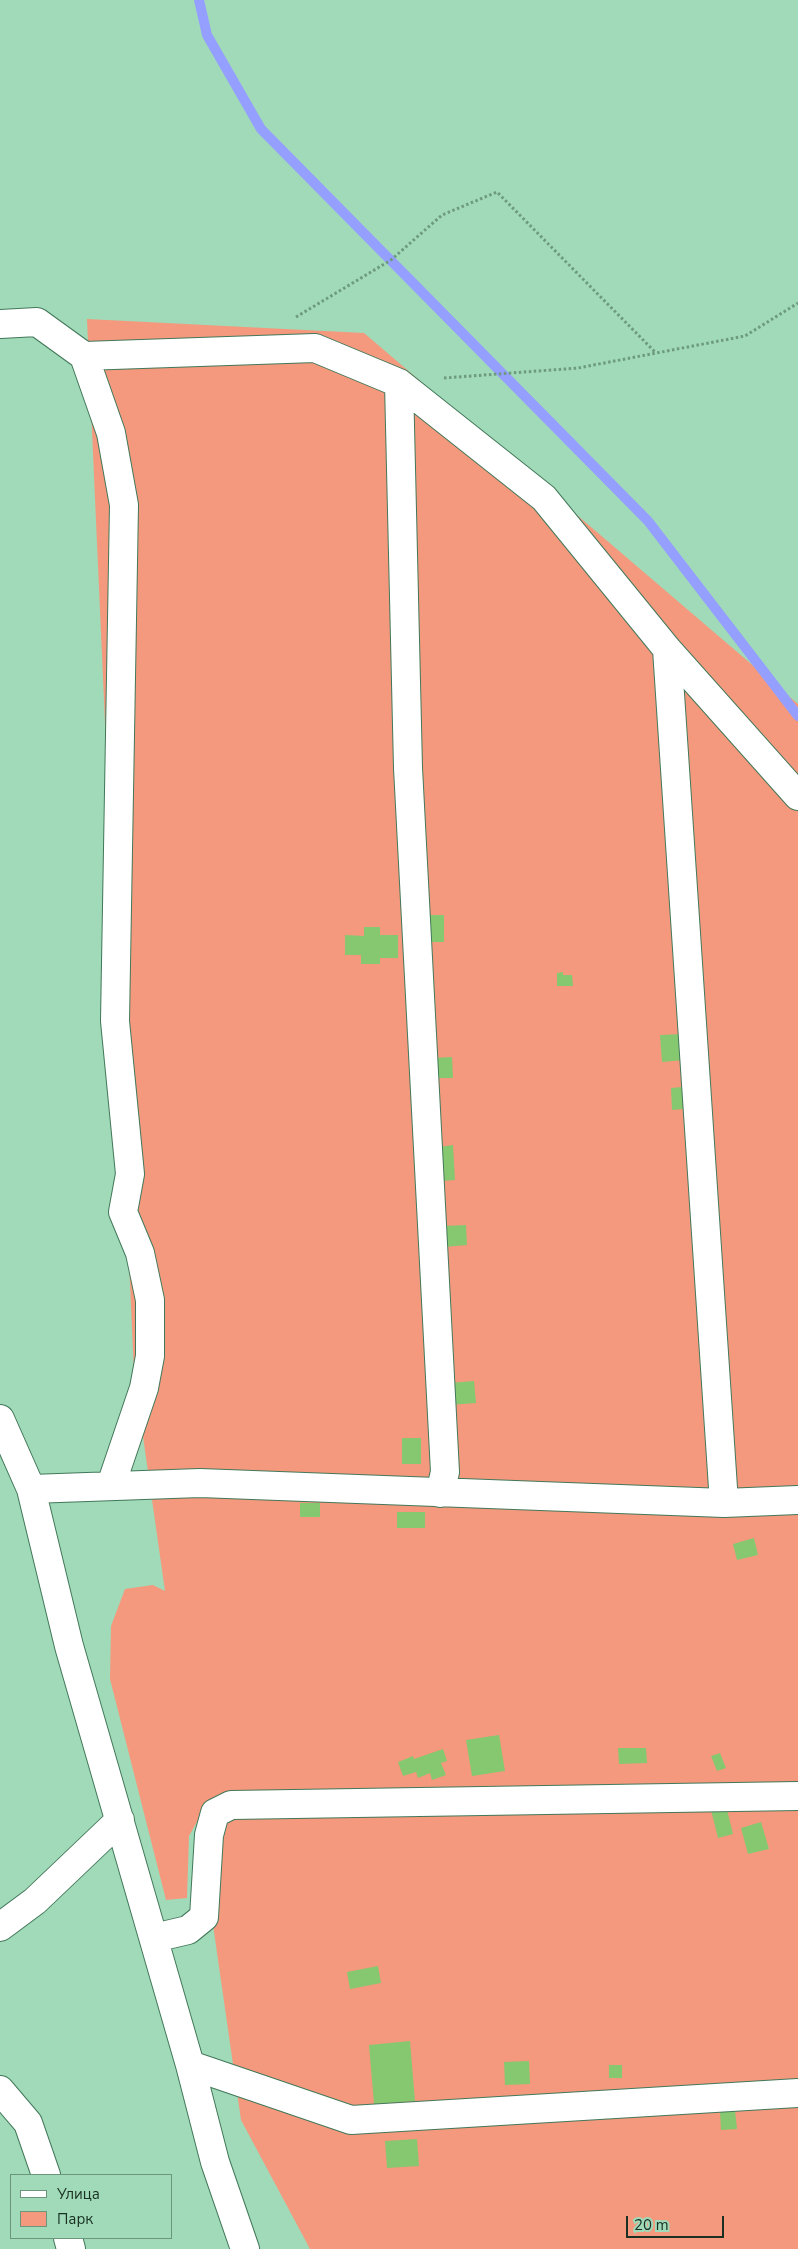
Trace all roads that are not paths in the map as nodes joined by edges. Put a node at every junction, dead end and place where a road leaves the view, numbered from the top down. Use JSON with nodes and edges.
{"nodes":[{"id":1,"x":0,"y":324,"type":"edge"},
{"id":2,"x":84,"y":356,"type":"junction"},
{"id":3,"x":399,"y":383,"type":"junction"},
{"id":4,"x":666,"y":649,"type":"junction"},
{"id":5,"x":798,"y":796,"type":"edge"},
{"id":6,"x":0,"y":1419,"type":"edge"},
{"id":7,"x":111,"y":1485,"type":"junction"},
{"id":8,"x":31,"y":1489,"type":"junction"},
{"id":9,"x":440,"y":1493,"type":"junction"},
{"id":10,"x":798,"y":1500,"type":"edge"},
{"id":11,"x":724,"y":1503,"type":"junction"},
{"id":12,"x":798,"y":1796,"type":"edge"},
{"id":13,"x":120,"y":1820,"type":"junction"},
{"id":14,"x":0,"y":1926,"type":"edge"},
{"id":15,"x":154,"y":1938,"type":"junction"},
{"id":16,"x":190,"y":2065,"type":"junction"},
{"id":17,"x":0,"y":2090,"type":"edge"},
{"id":18,"x":798,"y":2093,"type":"edge"},
{"id":19,"x":46,"y":2174,"type":"edge"},
{"id":20,"x":244,"y":2249,"type":"edge"}],
"edges":[{"from":1,"to":2,"type":"street"},
{"from":2,"to":3,"type":"street"},
{"from":2,"to":7,"type":"street"},
{"from":3,"to":4,"type":"street"},
{"from":3,"to":9,"type":"street"},
{"from":4,"to":5,"type":"street"},
{"from":4,"to":11,"type":"street"},
{"from":6,"to":8,"type":"street"},
{"from":7,"to":8,"type":"street"},
{"from":7,"to":9,"type":"street"},
{"from":8,"to":13,"type":"street"},
{"from":9,"to":11,"type":"street"},
{"from":10,"to":11,"type":"street"},
{"from":12,"to":15,"type":"street"},
{"from":13,"to":14,"type":"street"},
{"from":13,"to":15,"type":"street"},
{"from":15,"to":16,"type":"street"},
{"from":16,"to":18,"type":"street"},
{"from":16,"to":20,"type":"street"},
{"from":17,"to":19,"type":"street"}]}
